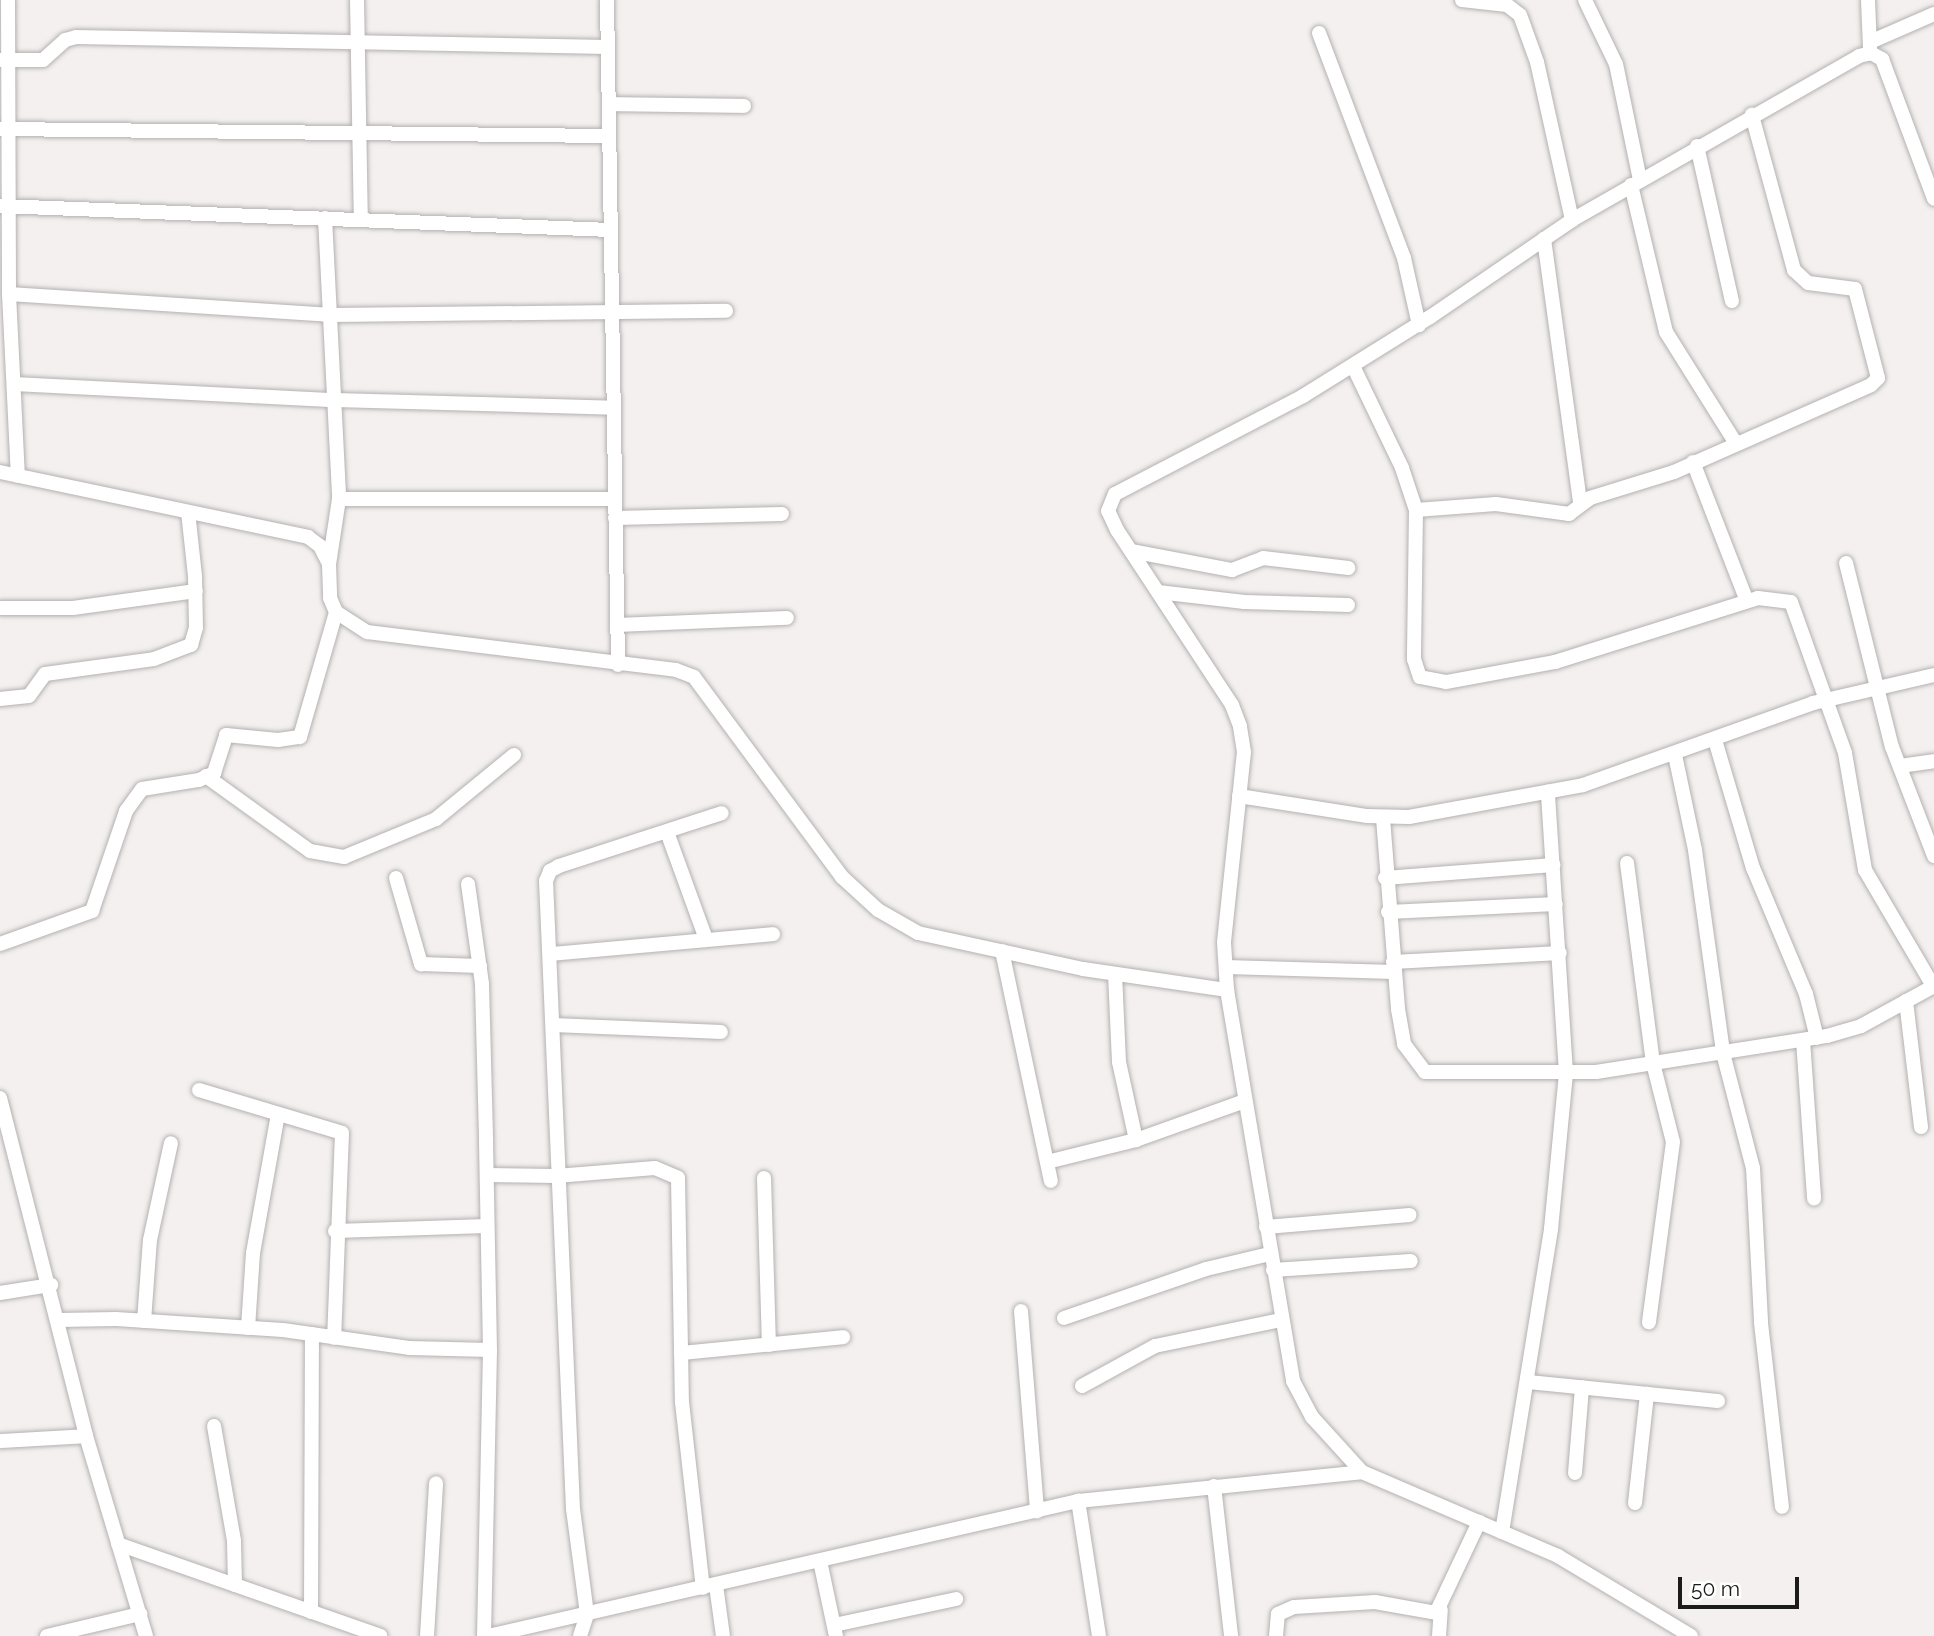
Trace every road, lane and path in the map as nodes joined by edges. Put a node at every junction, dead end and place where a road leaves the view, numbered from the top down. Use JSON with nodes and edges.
{"nodes":[{"id":1,"x":8,"y":0,"type":"edge"},
{"id":2,"x":357,"y":0,"type":"edge"},
{"id":3,"x":607,"y":0,"type":"edge"},
{"id":4,"x":1462,"y":0,"type":"edge"},
{"id":5,"x":1585,"y":0,"type":"edge"},
{"id":6,"x":1868,"y":0,"type":"edge"},
{"id":7,"x":1934,"y":15,"type":"edge"},
{"id":8,"x":1319,"y":33,"type":"dead end"},
{"id":9,"x":360,"y":45,"type":"junction"},
{"id":10,"x":608,"y":47,"type":"junction"},
{"id":11,"x":1870,"y":47,"type":"junction"},
{"id":12,"x":5,"y":60,"type":"edge"},
{"id":13,"x":609,"y":104,"type":"junction"},
{"id":14,"x":744,"y":106,"type":"dead end"},
{"id":15,"x":1752,"y":115,"type":"junction"},
{"id":16,"x":5,"y":129,"type":"edge"},
{"id":17,"x":362,"y":133,"type":"junction"},
{"id":18,"x":609,"y":136,"type":"junction"},
{"id":19,"x":1697,"y":146,"type":"junction"},
{"id":20,"x":1635,"y":183,"type":"junction"},
{"id":21,"x":1934,"y":199,"type":"edge"},
{"id":22,"x":5,"y":206,"type":"edge"},
{"id":23,"x":325,"y":218,"type":"junction"},
{"id":24,"x":361,"y":219,"type":"junction"},
{"id":25,"x":1572,"y":220,"type":"junction"},
{"id":26,"x":611,"y":230,"type":"junction"},
{"id":27,"x":1544,"y":239,"type":"junction"},
{"id":28,"x":4,"y":279,"type":"edge"},
{"id":29,"x":9,"y":294,"type":"junction"},
{"id":30,"x":1732,"y":301,"type":"dead end"},
{"id":31,"x":726,"y":311,"type":"dead end"},
{"id":32,"x":612,"y":314,"type":"junction"},
{"id":33,"x":332,"y":315,"type":"junction"},
{"id":34,"x":1419,"y":324,"type":"junction"},
{"id":35,"x":1353,"y":366,"type":"junction"},
{"id":36,"x":13,"y":383,"type":"junction"},
{"id":37,"x":335,"y":400,"type":"junction"},
{"id":38,"x":614,"y":408,"type":"junction"},
{"id":39,"x":1735,"y":443,"type":"junction"},
{"id":40,"x":1693,"y":462,"type":"junction"},
{"id":41,"x":0,"y":472,"type":"edge"},
{"id":42,"x":19,"y":476,"type":"junction"},
{"id":43,"x":338,"y":499,"type":"junction"},
{"id":44,"x":615,"y":499,"type":"junction"},
{"id":45,"x":1580,"y":503,"type":"junction"},
{"id":46,"x":1416,"y":510,"type":"junction"},
{"id":47,"x":188,"y":512,"type":"junction"},
{"id":48,"x":782,"y":514,"type":"dead end"},
{"id":49,"x":615,"y":518,"type":"junction"},
{"id":50,"x":1131,"y":551,"type":"junction"},
{"id":51,"x":1846,"y":563,"type":"dead end"},
{"id":52,"x":328,"y":564,"type":"junction"},
{"id":53,"x":1348,"y":568,"type":"dead end"},
{"id":54,"x":196,"y":591,"type":"junction"},
{"id":55,"x":1158,"y":592,"type":"junction"},
{"id":56,"x":1747,"y":601,"type":"junction"},
{"id":57,"x":1348,"y":605,"type":"dead end"},
{"id":58,"x":0,"y":608,"type":"edge"},
{"id":59,"x":336,"y":611,"type":"junction"},
{"id":60,"x":788,"y":618,"type":"dead end"},
{"id":61,"x":617,"y":625,"type":"junction"},
{"id":62,"x":618,"y":665,"type":"junction"},
{"id":63,"x":1934,"y":675,"type":"edge"},
{"id":64,"x":1876,"y":688,"type":"junction"},
{"id":65,"x":0,"y":699,"type":"edge"},
{"id":66,"x":1826,"y":700,"type":"junction"},
{"id":67,"x":1715,"y":740,"type":"junction"},
{"id":68,"x":514,"y":755,"type":"dead end"},
{"id":69,"x":1675,"y":755,"type":"junction"},
{"id":70,"x":1934,"y":761,"type":"edge"},
{"id":71,"x":1900,"y":766,"type":"junction"},
{"id":72,"x":206,"y":776,"type":"junction"},
{"id":73,"x":1548,"y":792,"type":"junction"},
{"id":74,"x":1239,"y":796,"type":"junction"},
{"id":75,"x":722,"y":813,"type":"dead end"},
{"id":76,"x":1383,"y":818,"type":"junction"},
{"id":77,"x":667,"y":832,"type":"junction"},
{"id":78,"x":1934,"y":856,"type":"edge"},
{"id":79,"x":1627,"y":863,"type":"dead end"},
{"id":80,"x":1553,"y":865,"type":"junction"},
{"id":81,"x":396,"y":878,"type":"dead end"},
{"id":82,"x":1385,"y":878,"type":"junction"},
{"id":83,"x":468,"y":884,"type":"dead end"},
{"id":84,"x":1556,"y":904,"type":"junction"},
{"id":85,"x":1388,"y":912,"type":"junction"},
{"id":86,"x":773,"y":934,"type":"dead end"},
{"id":87,"x":706,"y":939,"type":"junction"},
{"id":88,"x":0,"y":944,"type":"edge"},
{"id":89,"x":1002,"y":951,"type":"junction"},
{"id":90,"x":1560,"y":953,"type":"junction"},
{"id":91,"x":551,"y":954,"type":"junction"},
{"id":92,"x":480,"y":966,"type":"junction"},
{"id":93,"x":1226,"y":967,"type":"junction"},
{"id":94,"x":1394,"y":967,"type":"junction"},
{"id":95,"x":1115,"y":974,"type":"junction"},
{"id":96,"x":1934,"y":986,"type":"edge"},
{"id":97,"x":1227,"y":990,"type":"junction"},
{"id":98,"x":1906,"y":1001,"type":"junction"},
{"id":99,"x":554,"y":1025,"type":"junction"},
{"id":100,"x":721,"y":1032,"type":"dead end"},
{"id":101,"x":1810,"y":1039,"type":"junction"},
{"id":102,"x":1723,"y":1053,"type":"junction"},
{"id":103,"x":1653,"y":1063,"type":"junction"},
{"id":104,"x":1566,"y":1073,"type":"junction"},
{"id":105,"x":199,"y":1090,"type":"dead end"},
{"id":106,"x":0,"y":1098,"type":"edge"},
{"id":107,"x":1245,"y":1101,"type":"junction"},
{"id":108,"x":278,"y":1114,"type":"junction"},
{"id":109,"x":1921,"y":1126,"type":"dead end"},
{"id":110,"x":1136,"y":1140,"type":"junction"},
{"id":111,"x":171,"y":1143,"type":"dead end"},
{"id":112,"x":1047,"y":1162,"type":"junction"},
{"id":113,"x":487,"y":1175,"type":"junction"},
{"id":114,"x":556,"y":1176,"type":"junction"},
{"id":115,"x":764,"y":1178,"type":"dead end"},
{"id":116,"x":1051,"y":1181,"type":"dead end"},
{"id":117,"x":1814,"y":1199,"type":"dead end"},
{"id":118,"x":1409,"y":1215,"type":"dead end"},
{"id":119,"x":487,"y":1226,"type":"junction"},
{"id":120,"x":1266,"y":1227,"type":"junction"},
{"id":121,"x":335,"y":1231,"type":"junction"},
{"id":122,"x":1270,"y":1254,"type":"junction"},
{"id":123,"x":1411,"y":1261,"type":"dead end"},
{"id":124,"x":1273,"y":1270,"type":"junction"},
{"id":125,"x":51,"y":1286,"type":"junction"},
{"id":126,"x":0,"y":1293,"type":"edge"},
{"id":127,"x":1021,"y":1311,"type":"dead end"},
{"id":128,"x":1064,"y":1318,"type":"dead end"},
{"id":129,"x":59,"y":1320,"type":"junction"},
{"id":130,"x":1281,"y":1320,"type":"junction"},
{"id":131,"x":144,"y":1321,"type":"junction"},
{"id":132,"x":1649,"y":1322,"type":"dead end"},
{"id":133,"x":248,"y":1328,"type":"junction"},
{"id":134,"x":312,"y":1334,"type":"junction"},
{"id":135,"x":843,"y":1337,"type":"dead end"},
{"id":136,"x":334,"y":1338,"type":"junction"},
{"id":137,"x":769,"y":1345,"type":"junction"},
{"id":138,"x":490,"y":1350,"type":"junction"},
{"id":139,"x":681,"y":1353,"type":"junction"},
{"id":140,"x":1528,"y":1382,"type":"junction"},
{"id":141,"x":1082,"y":1386,"type":"dead end"},
{"id":142,"x":1582,"y":1387,"type":"junction"},
{"id":143,"x":1647,"y":1394,"type":"junction"},
{"id":144,"x":1718,"y":1401,"type":"dead end"},
{"id":145,"x":214,"y":1426,"type":"dead end"},
{"id":146,"x":86,"y":1436,"type":"junction"},
{"id":147,"x":0,"y":1441,"type":"edge"},
{"id":148,"x":1362,"y":1472,"type":"junction"},
{"id":149,"x":1575,"y":1473,"type":"dead end"},
{"id":150,"x":436,"y":1483,"type":"dead end"},
{"id":151,"x":1214,"y":1486,"type":"junction"},
{"id":152,"x":1078,"y":1501,"type":"junction"},
{"id":153,"x":1635,"y":1503,"type":"dead end"},
{"id":154,"x":1782,"y":1507,"type":"dead end"},
{"id":155,"x":1037,"y":1511,"type":"junction"},
{"id":156,"x":1479,"y":1522,"type":"junction"},
{"id":157,"x":1502,"y":1532,"type":"junction"},
{"id":158,"x":117,"y":1544,"type":"junction"},
{"id":159,"x":820,"y":1561,"type":"junction"},
{"id":160,"x":235,"y":1585,"type":"junction"},
{"id":161,"x":709,"y":1586,"type":"junction"},
{"id":162,"x":956,"y":1600,"type":"dead end"},
{"id":163,"x":1441,"y":1610,"type":"junction"},
{"id":164,"x":311,"y":1612,"type":"junction"},
{"id":165,"x":140,"y":1614,"type":"junction"},
{"id":166,"x":587,"y":1614,"type":"junction"},
{"id":167,"x":835,"y":1630,"type":"edge"},
{"id":168,"x":47,"y":1636,"type":"edge"},
{"id":169,"x":146,"y":1636,"type":"edge"},
{"id":170,"x":380,"y":1636,"type":"edge"},
{"id":171,"x":427,"y":1636,"type":"edge"},
{"id":172,"x":486,"y":1636,"type":"edge"},
{"id":173,"x":580,"y":1636,"type":"edge"},
{"id":174,"x":723,"y":1636,"type":"edge"},
{"id":175,"x":1099,"y":1636,"type":"edge"},
{"id":176,"x":1231,"y":1636,"type":"edge"},
{"id":177,"x":1276,"y":1636,"type":"edge"},
{"id":178,"x":1439,"y":1636,"type":"edge"},
{"id":179,"x":1691,"y":1636,"type":"edge"}],
"edges":[{"from":1,"to":12,"type":"street"},
{"from":2,"to":9,"type":"street"},
{"from":3,"to":10,"type":"street"},
{"from":4,"to":25,"type":"street"},
{"from":5,"to":20,"type":"street"},
{"from":6,"to":11,"type":"street"},
{"from":7,"to":11,"type":"street"},
{"from":8,"to":34,"type":"street"},
{"from":9,"to":10,"type":"street"},
{"from":9,"to":12,"type":"street"},
{"from":9,"to":17,"type":"street"},
{"from":10,"to":13,"type":"street"},
{"from":11,"to":15,"type":"street"},
{"from":11,"to":21,"type":"street"},
{"from":12,"to":16,"type":"street"},
{"from":13,"to":14,"type":"street"},
{"from":13,"to":18,"type":"street"},
{"from":15,"to":19,"type":"street"},
{"from":15,"to":39,"type":"street"},
{"from":16,"to":17,"type":"street"},
{"from":16,"to":22,"type":"street"},
{"from":17,"to":18,"type":"street"},
{"from":17,"to":24,"type":"street"},
{"from":18,"to":26,"type":"street"},
{"from":19,"to":20,"type":"street"},
{"from":19,"to":30,"type":"street"},
{"from":20,"to":25,"type":"street"},
{"from":20,"to":39,"type":"street"},
{"from":22,"to":23,"type":"street"},
{"from":22,"to":28,"type":"street"},
{"from":23,"to":24,"type":"street"},
{"from":23,"to":33,"type":"street"},
{"from":24,"to":26,"type":"street"},
{"from":25,"to":27,"type":"street"},
{"from":26,"to":32,"type":"street"},
{"from":27,"to":34,"type":"street"},
{"from":27,"to":45,"type":"street"},
{"from":28,"to":29,"type":"street"},
{"from":29,"to":33,"type":"street"},
{"from":29,"to":36,"type":"street"},
{"from":31,"to":32,"type":"street"},
{"from":32,"to":33,"type":"street"},
{"from":32,"to":38,"type":"street"},
{"from":33,"to":37,"type":"street"},
{"from":34,"to":35,"type":"street"},
{"from":35,"to":46,"type":"street"},
{"from":35,"to":50,"type":"street"},
{"from":36,"to":37,"type":"street"},
{"from":36,"to":42,"type":"street"},
{"from":37,"to":38,"type":"street"},
{"from":37,"to":43,"type":"street"},
{"from":38,"to":44,"type":"street"},
{"from":39,"to":40,"type":"street"},
{"from":40,"to":45,"type":"street"},
{"from":40,"to":56,"type":"street"},
{"from":41,"to":42,"type":"street"},
{"from":42,"to":47,"type":"street"},
{"from":43,"to":44,"type":"street"},
{"from":43,"to":52,"type":"street"},
{"from":44,"to":49,"type":"street"},
{"from":45,"to":46,"type":"street"},
{"from":46,"to":56,"type":"street"},
{"from":47,"to":52,"type":"street"},
{"from":47,"to":54,"type":"street"},
{"from":48,"to":49,"type":"street"},
{"from":49,"to":61,"type":"street"},
{"from":50,"to":53,"type":"street"},
{"from":50,"to":55,"type":"street"},
{"from":51,"to":64,"type":"street"},
{"from":52,"to":59,"type":"street"},
{"from":54,"to":58,"type":"street"},
{"from":54,"to":65,"type":"street"},
{"from":55,"to":57,"type":"street"},
{"from":55,"to":74,"type":"street"},
{"from":56,"to":66,"type":"street"},
{"from":59,"to":62,"type":"street"},
{"from":59,"to":72,"type":"street"},
{"from":60,"to":61,"type":"street"},
{"from":61,"to":62,"type":"street"},
{"from":62,"to":89,"type":"street"},
{"from":63,"to":64,"type":"street"},
{"from":64,"to":66,"type":"street"},
{"from":64,"to":71,"type":"street"},
{"from":66,"to":67,"type":"street"},
{"from":66,"to":96,"type":"street"},
{"from":67,"to":69,"type":"street"},
{"from":67,"to":101,"type":"street"},
{"from":68,"to":72,"type":"street"},
{"from":69,"to":73,"type":"street"},
{"from":69,"to":102,"type":"street"},
{"from":70,"to":71,"type":"street"},
{"from":71,"to":78,"type":"street"},
{"from":72,"to":88,"type":"street"},
{"from":73,"to":76,"type":"street"},
{"from":73,"to":80,"type":"street"},
{"from":74,"to":76,"type":"street"},
{"from":74,"to":93,"type":"street"},
{"from":75,"to":77,"type":"street"},
{"from":76,"to":82,"type":"street"},
{"from":77,"to":87,"type":"street"},
{"from":77,"to":91,"type":"street"},
{"from":79,"to":103,"type":"street"},
{"from":80,"to":82,"type":"street"},
{"from":80,"to":84,"type":"street"},
{"from":81,"to":92,"type":"street"},
{"from":82,"to":85,"type":"street"},
{"from":83,"to":92,"type":"street"},
{"from":84,"to":85,"type":"street"},
{"from":84,"to":90,"type":"street"},
{"from":85,"to":94,"type":"street"},
{"from":86,"to":87,"type":"street"},
{"from":87,"to":91,"type":"street"},
{"from":89,"to":95,"type":"street"},
{"from":89,"to":112,"type":"street"},
{"from":90,"to":94,"type":"street"},
{"from":90,"to":104,"type":"street"},
{"from":91,"to":99,"type":"street"},
{"from":92,"to":113,"type":"street"},
{"from":93,"to":94,"type":"street"},
{"from":93,"to":97,"type":"street"},
{"from":94,"to":104,"type":"street"},
{"from":95,"to":97,"type":"street"},
{"from":95,"to":110,"type":"street"},
{"from":96,"to":98,"type":"street"},
{"from":97,"to":107,"type":"street"},
{"from":98,"to":101,"type":"street"},
{"from":98,"to":109,"type":"street"},
{"from":99,"to":100,"type":"street"},
{"from":99,"to":114,"type":"street"},
{"from":101,"to":102,"type":"street"},
{"from":101,"to":117,"type":"street"},
{"from":102,"to":103,"type":"street"},
{"from":102,"to":154,"type":"street"},
{"from":103,"to":104,"type":"street"},
{"from":103,"to":132,"type":"street"},
{"from":104,"to":140,"type":"street"},
{"from":105,"to":108,"type":"street"},
{"from":106,"to":125,"type":"street"},
{"from":107,"to":110,"type":"street"},
{"from":107,"to":120,"type":"street"},
{"from":108,"to":121,"type":"street"},
{"from":108,"to":133,"type":"street"},
{"from":110,"to":112,"type":"street"},
{"from":111,"to":131,"type":"street"},
{"from":112,"to":116,"type":"street"},
{"from":113,"to":114,"type":"street"},
{"from":113,"to":119,"type":"street"},
{"from":114,"to":139,"type":"street"},
{"from":114,"to":166,"type":"street"},
{"from":115,"to":137,"type":"street"},
{"from":118,"to":120,"type":"street"},
{"from":119,"to":121,"type":"street"},
{"from":119,"to":138,"type":"street"},
{"from":120,"to":122,"type":"street"},
{"from":121,"to":136,"type":"street"},
{"from":122,"to":124,"type":"street"},
{"from":122,"to":128,"type":"street"},
{"from":123,"to":124,"type":"street"},
{"from":124,"to":130,"type":"street"},
{"from":125,"to":126,"type":"street"},
{"from":125,"to":129,"type":"street"},
{"from":127,"to":155,"type":"street"},
{"from":129,"to":131,"type":"street"},
{"from":129,"to":146,"type":"street"},
{"from":130,"to":141,"type":"street"},
{"from":130,"to":148,"type":"street"},
{"from":131,"to":133,"type":"street"},
{"from":133,"to":134,"type":"street"},
{"from":134,"to":136,"type":"street"},
{"from":134,"to":164,"type":"street"},
{"from":135,"to":137,"type":"street"},
{"from":136,"to":138,"type":"street"},
{"from":137,"to":139,"type":"street"},
{"from":138,"to":172,"type":"street"},
{"from":139,"to":161,"type":"street"},
{"from":140,"to":142,"type":"street"},
{"from":140,"to":157,"type":"street"},
{"from":142,"to":143,"type":"street"},
{"from":142,"to":149,"type":"street"},
{"from":143,"to":144,"type":"street"},
{"from":143,"to":153,"type":"street"},
{"from":145,"to":160,"type":"street"},
{"from":146,"to":147,"type":"street"},
{"from":146,"to":158,"type":"street"},
{"from":148,"to":151,"type":"street"},
{"from":148,"to":156,"type":"street"},
{"from":150,"to":171,"type":"street"},
{"from":151,"to":152,"type":"street"},
{"from":151,"to":176,"type":"street"},
{"from":152,"to":155,"type":"street"},
{"from":152,"to":175,"type":"street"},
{"from":155,"to":159,"type":"street"},
{"from":156,"to":157,"type":"street"},
{"from":156,"to":163,"type":"street"},
{"from":157,"to":179,"type":"street"},
{"from":158,"to":160,"type":"street"},
{"from":158,"to":165,"type":"street"},
{"from":159,"to":161,"type":"street"},
{"from":159,"to":167,"type":"street"},
{"from":160,"to":164,"type":"street"},
{"from":161,"to":166,"type":"street"},
{"from":161,"to":174,"type":"street"},
{"from":162,"to":167,"type":"street"},
{"from":163,"to":177,"type":"street"},
{"from":163,"to":178,"type":"street"},
{"from":164,"to":170,"type":"street"},
{"from":165,"to":168,"type":"street"},
{"from":165,"to":169,"type":"street"},
{"from":166,"to":172,"type":"street"},
{"from":166,"to":173,"type":"street"}]}
